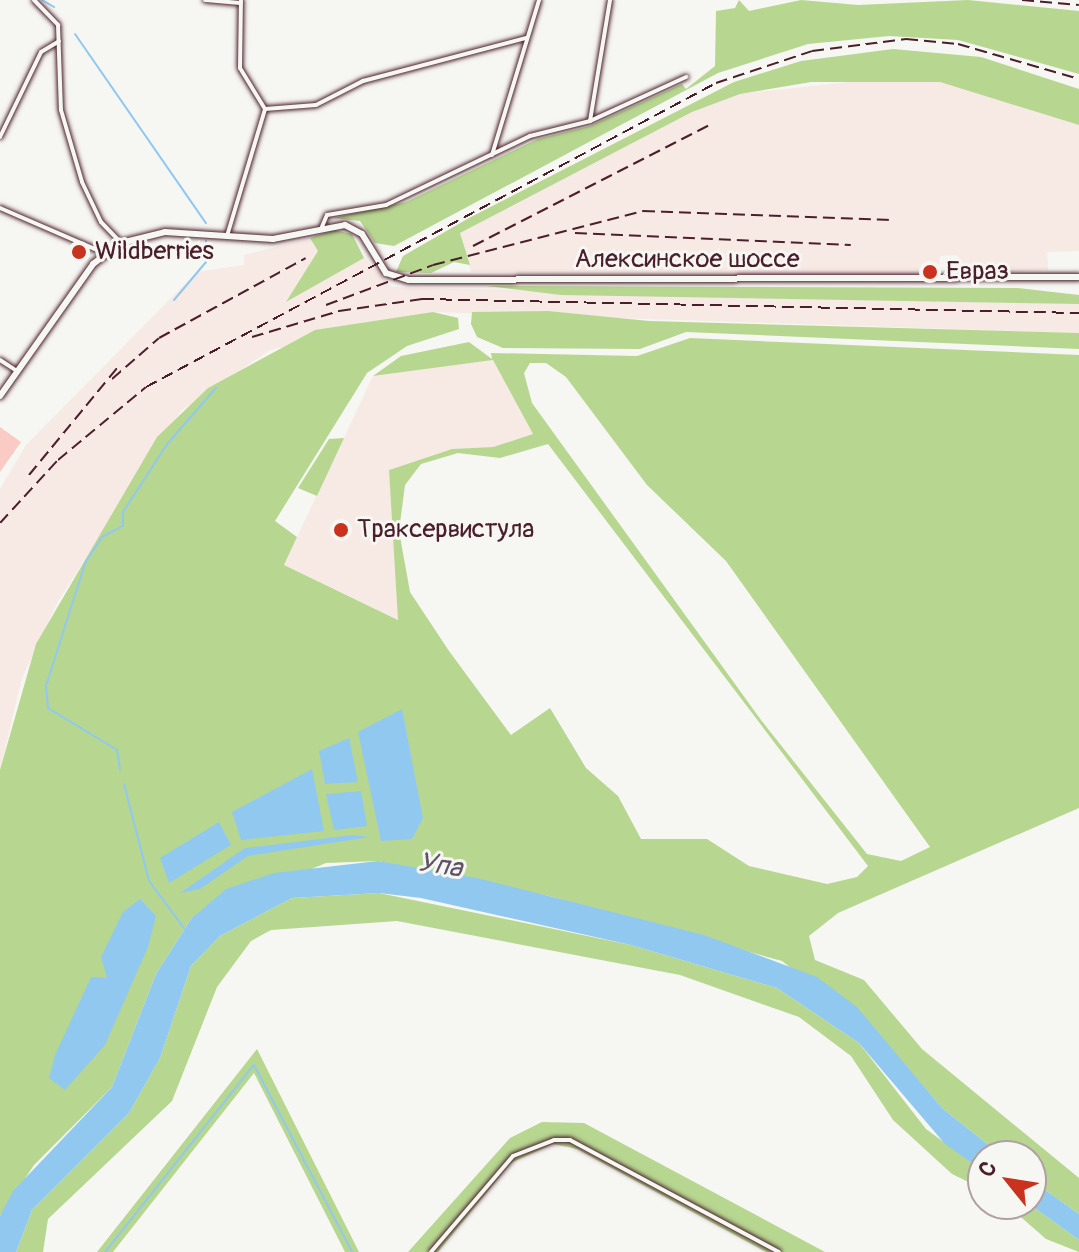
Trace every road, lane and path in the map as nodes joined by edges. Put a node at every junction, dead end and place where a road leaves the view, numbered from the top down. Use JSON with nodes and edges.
{"nodes":[{"id":1,"x":34,"y":0,"type":"edge"},
{"id":2,"x":205,"y":0,"type":"edge"},
{"id":3,"x":539,"y":0,"type":"edge"},
{"id":4,"x":610,"y":0,"type":"edge"},
{"id":5,"x":241,"y":1,"type":"edge"},
{"id":6,"x":526,"y":38,"type":"junction"},
{"id":7,"x":59,"y":41,"type":"junction"},
{"id":8,"x":686,"y":77,"type":"dead end"},
{"id":9,"x":265,"y":109,"type":"junction"},
{"id":10,"x":590,"y":121,"type":"junction"},
{"id":11,"x":0,"y":137,"type":"edge"},
{"id":12,"x":492,"y":155,"type":"junction"},
{"id":13,"x":0,"y":208,"type":"edge"},
{"id":14,"x":321,"y":229,"type":"junction"},
{"id":15,"x":227,"y":236,"type":"junction"},
{"id":16,"x":121,"y":243,"type":"junction"},
{"id":17,"x":104,"y":253,"type":"junction"},
{"id":18,"x":1079,"y":277,"type":"edge"},
{"id":19,"x":0,"y":360,"type":"edge"},
{"id":20,"x":17,"y":371,"type":"junction"},
{"id":21,"x":0,"y":396,"type":"edge"},
{"id":22,"x":431,"y":1252,"type":"edge"},
{"id":23,"x":779,"y":1252,"type":"edge"}],
"edges":[{"from":1,"to":7,"type":"street"},
{"from":2,"to":5,"type":"street"},
{"from":3,"to":6,"type":"street"},
{"from":4,"to":10,"type":"street"},
{"from":5,"to":9,"type":"street"},
{"from":6,"to":9,"type":"street"},
{"from":6,"to":12,"type":"street"},
{"from":7,"to":11,"type":"street"},
{"from":7,"to":16,"type":"street"},
{"from":8,"to":10,"type":"street"},
{"from":9,"to":15,"type":"street"},
{"from":10,"to":12,"type":"street"},
{"from":12,"to":14,"type":"street"},
{"from":13,"to":17,"type":"street"},
{"from":14,"to":15,"type":"main road"},
{"from":14,"to":18,"type":"main road","name":"Алексинское шоссе"},
{"from":15,"to":16,"type":"main road"},
{"from":16,"to":17,"type":"main road"},
{"from":17,"to":20,"type":"main road"},
{"from":19,"to":20,"type":"street"},
{"from":20,"to":21,"type":"main road"},
{"from":22,"to":23,"type":"street"}]}
